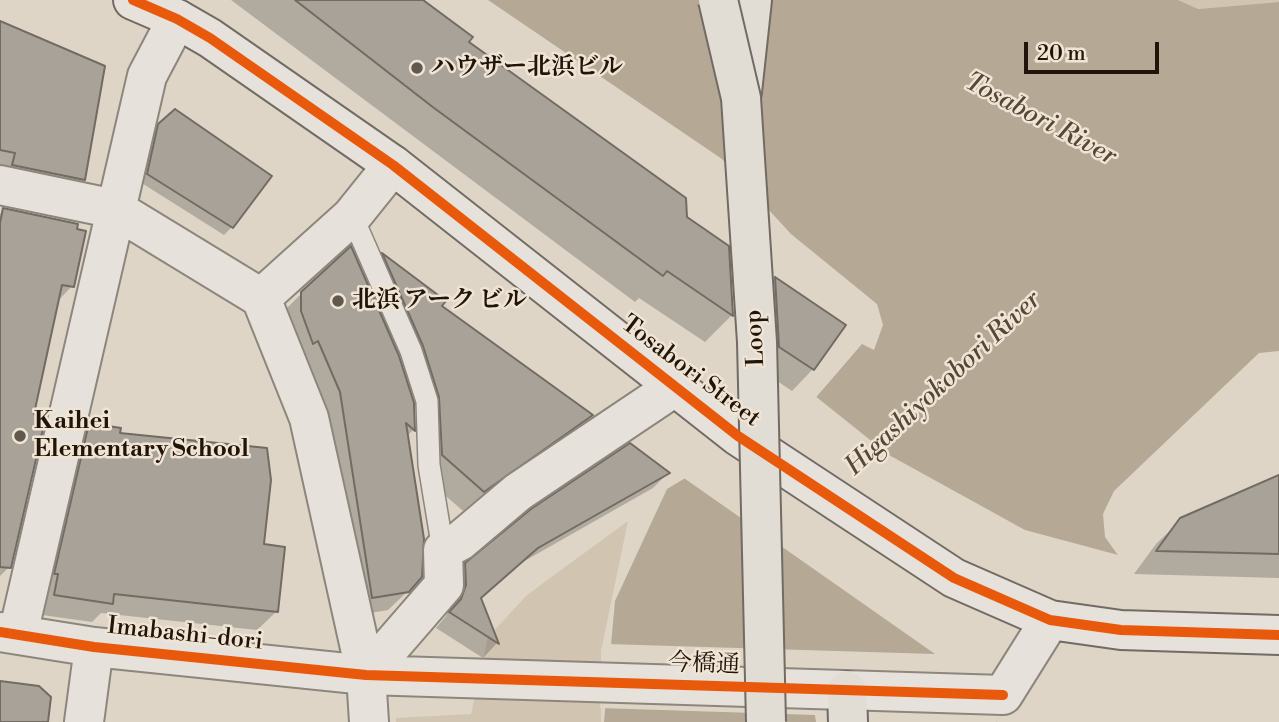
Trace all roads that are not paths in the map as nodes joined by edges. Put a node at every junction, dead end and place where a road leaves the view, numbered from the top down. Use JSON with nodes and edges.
{"nodes":[{"id":1,"x":134,"y":0,"type":"edge"},
{"id":2,"x":718,"y":0,"type":"edge"},
{"id":3,"x":752,"y":0,"type":"edge"},
{"id":4,"x":177,"y":19,"type":"junction"},
{"id":5,"x":741,"y":98,"type":"junction"},
{"id":6,"x":393,"y":165,"type":"junction"},
{"id":7,"x":0,"y":185,"type":"edge"},
{"id":8,"x":115,"y":209,"type":"junction"},
{"id":9,"x":352,"y":216,"type":"junction"},
{"id":10,"x":261,"y":298,"type":"junction"},
{"id":11,"x":673,"y":388,"type":"junction"},
{"id":12,"x":443,"y":550,"type":"junction"},
{"id":13,"x":1050,"y":620,"type":"junction"},
{"id":14,"x":9,"y":633,"type":"edge"},
{"id":15,"x":1279,"y":635,"type":"edge"},
{"id":16,"x":94,"y":647,"type":"junction"},
{"id":17,"x":366,"y":675,"type":"junction"},
{"id":18,"x":476,"y":678,"type":"joint"},
{"id":19,"x":847,"y":706,"type":"edge"},
{"id":20,"x":1004,"y":709,"type":"edge"},
{"id":21,"x":83,"y":722,"type":"edge"},
{"id":22,"x":369,"y":722,"type":"edge"},
{"id":23,"x":766,"y":722,"type":"edge"}],
"edges":[{"from":1,"to":4,"type":"street","name":"Tosabori Street"},
{"from":2,"to":5,"type":"highway","name":"Loop","bridge":true},
{"from":3,"to":5,"type":"highway"},
{"from":4,"to":6,"type":"street","name":"Tosabori Street"},
{"from":4,"to":8,"type":"street"},
{"from":5,"to":23,"type":"highway","name":"Loop","bridge":true},
{"from":6,"to":9,"type":"street"},
{"from":6,"to":11,"type":"street","name":"Tosabori Street"},
{"from":7,"to":8,"type":"street"},
{"from":8,"to":10,"type":"street"},
{"from":8,"to":14,"type":"street"},
{"from":9,"to":10,"type":"street"},
{"from":9,"to":12,"type":"lane"},
{"from":10,"to":17,"type":"street"},
{"from":11,"to":12,"type":"street"},
{"from":11,"to":13,"type":"street","name":"Tosabori Street"},
{"from":12,"to":17,"type":"street"},
{"from":13,"to":15,"type":"street","name":"Tosabori Street"},
{"from":13,"to":20,"type":"street"},
{"from":14,"to":16,"type":"street","name":"Imabashi-dori"},
{"from":16,"to":17,"type":"street","name":"Imabashi-dori"},
{"from":16,"to":21,"type":"street"},
{"from":17,"to":18,"type":"street","name":"Imabashi-dori"},
{"from":17,"to":22,"type":"street"},
{"from":18,"to":19,"type":"street","name":"今橋通"},
{"from":19,"to":20,"type":"street","name":"今橋通"}]}
